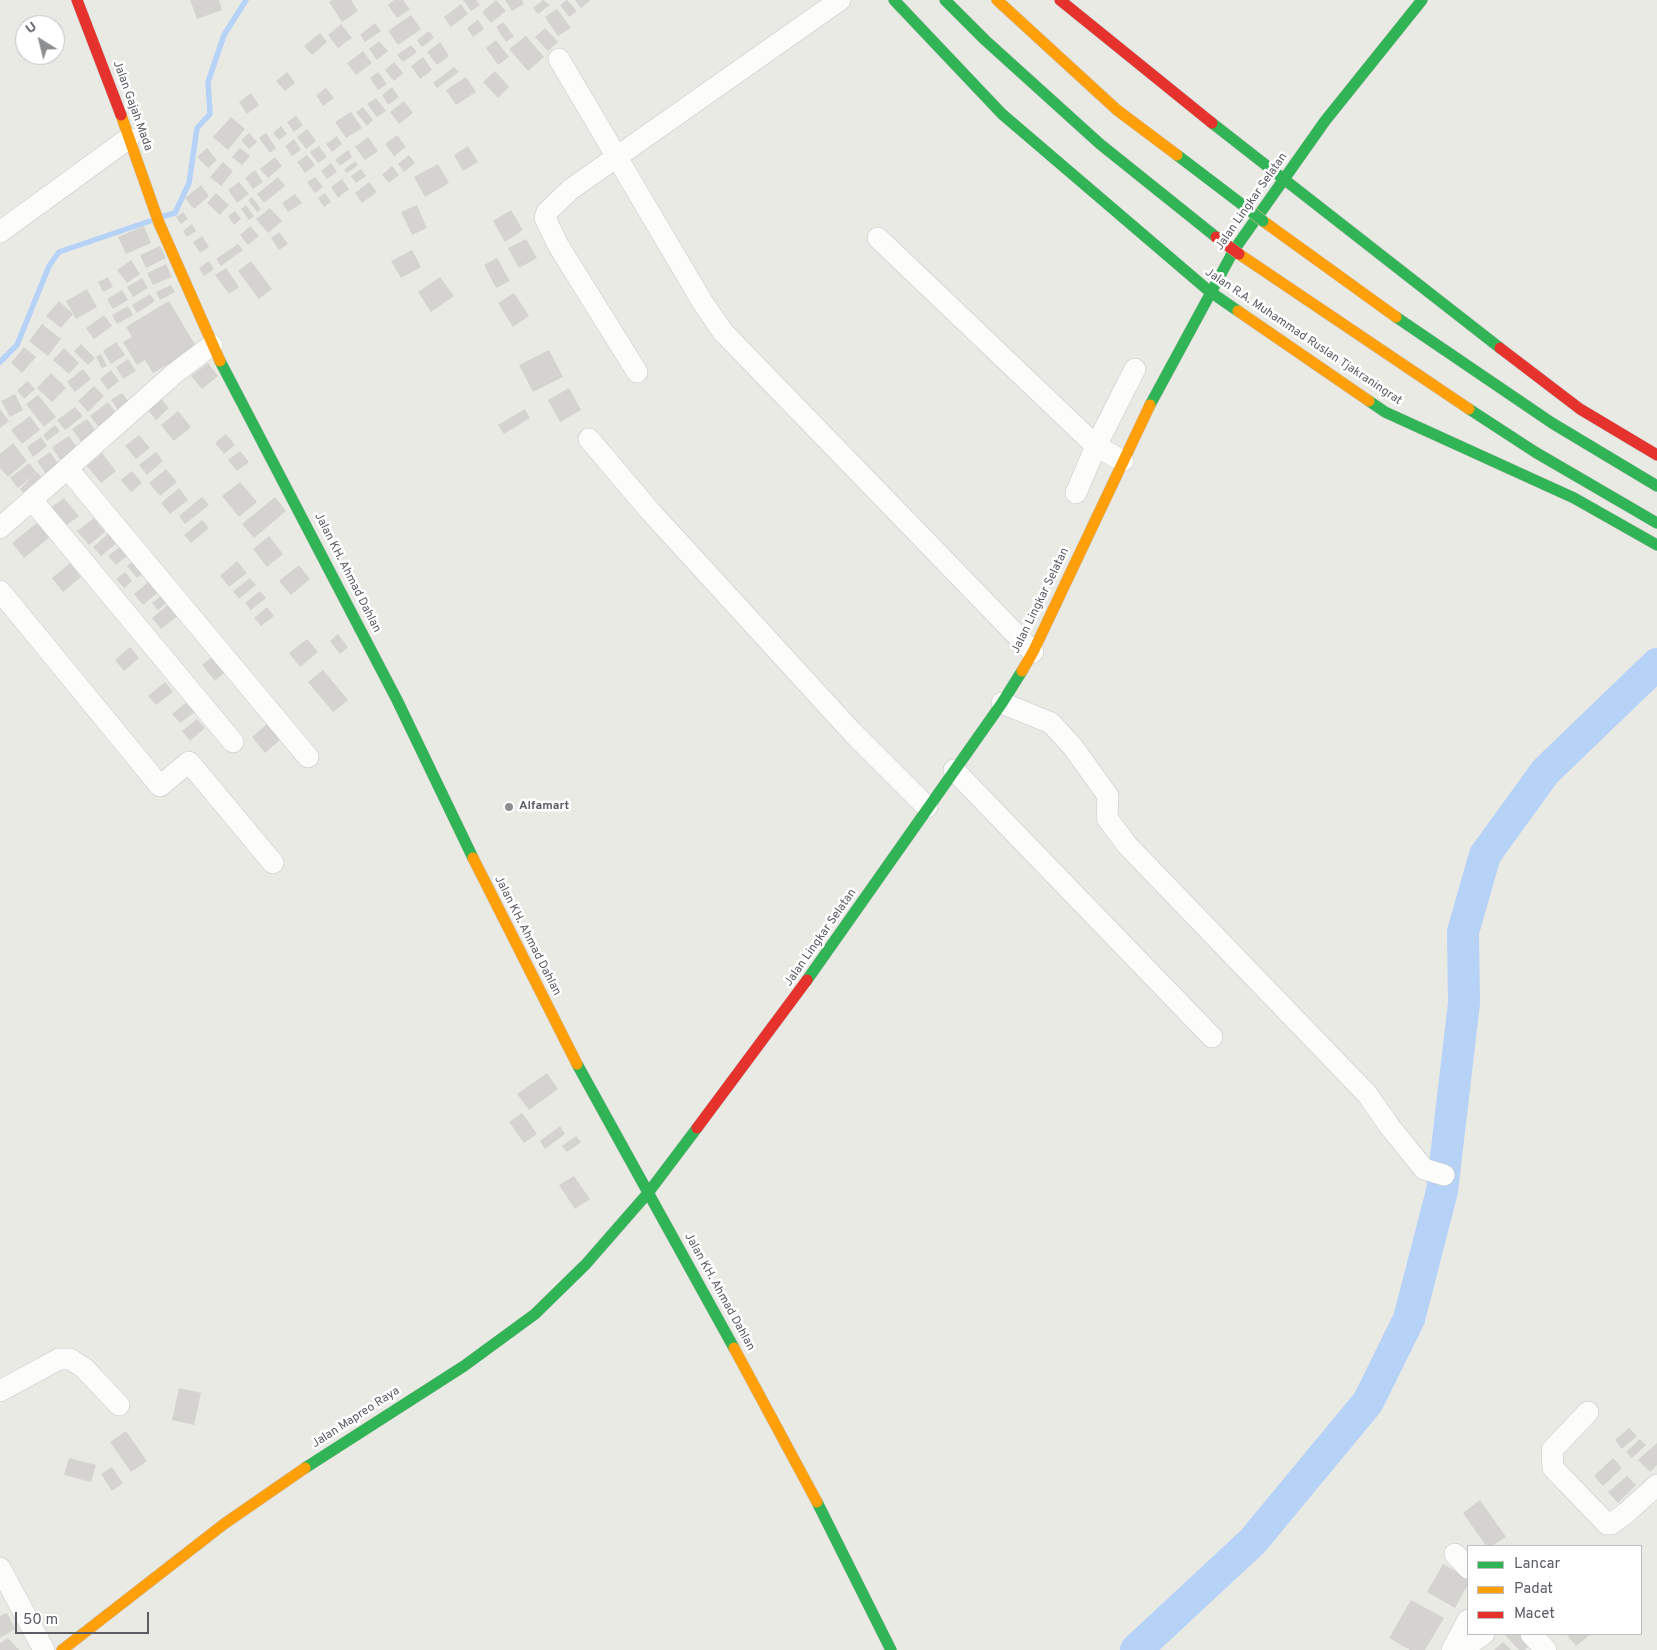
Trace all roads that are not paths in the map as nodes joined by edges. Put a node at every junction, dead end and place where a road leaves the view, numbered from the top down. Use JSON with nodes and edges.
{"nodes":[{"id":1,"x":76,"y":0,"type":"edge"},
{"id":2,"x":840,"y":0,"type":"edge"},
{"id":3,"x":894,"y":0,"type":"edge"},
{"id":4,"x":945,"y":0,"type":"edge"},
{"id":5,"x":998,"y":0,"type":"edge"},
{"id":6,"x":1060,"y":0,"type":"edge"},
{"id":7,"x":1422,"y":0,"type":"edge"},
{"id":8,"x":559,"y":58,"type":"dead end"},
{"id":9,"x":129,"y":138,"type":"junction"},
{"id":10,"x":617,"y":156,"type":"junction"},
{"id":11,"x":1284,"y":181,"type":"junction"},
{"id":12,"x":159,"y":223,"type":"joint"},
{"id":13,"x":0,"y":232,"type":"edge"},
{"id":14,"x":878,"y":238,"type":"dead end"},
{"id":15,"x":1209,"y":291,"type":"junction"},
{"id":16,"x":212,"y":345,"type":"junction"},
{"id":17,"x":1135,"y":370,"type":"dead end"},
{"id":18,"x":637,"y":372,"type":"dead end"},
{"id":19,"x":589,"y":439,"type":"dead end"},
{"id":20,"x":1096,"y":446,"type":"junction"},
{"id":21,"x":1657,"y":455,"type":"edge"},
{"id":22,"x":1123,"y":461,"type":"junction"},
{"id":23,"x":67,"y":468,"type":"junction"},
{"id":24,"x":1657,"y":486,"type":"edge"},
{"id":25,"x":1076,"y":493,"type":"dead end"},
{"id":26,"x":32,"y":500,"type":"junction"},
{"id":27,"x":1657,"y":523,"type":"edge"},
{"id":28,"x":0,"y":528,"type":"edge"},
{"id":29,"x":1657,"y":545,"type":"edge"},
{"id":30,"x":0,"y":591,"type":"edge"},
{"id":31,"x":1033,"y":652,"type":"junction"},
{"id":32,"x":1002,"y":703,"type":"junction"},
{"id":33,"x":233,"y":742,"type":"dead end"},
{"id":34,"x":308,"y":757,"type":"dead end"},
{"id":35,"x":954,"y":770,"type":"junction"},
{"id":36,"x":927,"y":807,"type":"junction"},
{"id":37,"x":273,"y":862,"type":"dead end"},
{"id":38,"x":1212,"y":1037,"type":"dead end"},
{"id":39,"x":1444,"y":1175,"type":"dead end"},
{"id":40,"x":651,"y":1197,"type":"junction"},
{"id":41,"x":0,"y":1391,"type":"edge"},
{"id":42,"x":120,"y":1405,"type":"dead end"},
{"id":43,"x":1588,"y":1412,"type":"dead end"},
{"id":44,"x":1657,"y":1485,"type":"edge"},
{"id":45,"x":0,"y":1568,"type":"edge"},
{"id":46,"x":1467,"y":1622,"type":"edge"},
{"id":47,"x":1483,"y":1635,"type":"edge"},
{"id":48,"x":1532,"y":1635,"type":"edge"},
{"id":49,"x":44,"y":1650,"type":"edge"},
{"id":50,"x":62,"y":1650,"type":"edge"},
{"id":51,"x":891,"y":1650,"type":"edge"},
{"id":52,"x":1452,"y":1650,"type":"edge"},
{"id":53,"x":1461,"y":1650,"type":"edge"},
{"id":54,"x":1546,"y":1650,"type":"edge"}],
"edges":[{"from":1,"to":9,"type":"main road","name":"Jalan Gajah Mada"},
{"from":2,"to":10,"type":"street"},
{"from":3,"to":15,"type":"main road","name":"Jalan R.A. Muhammad Ruslan Tjakraningrat"},
{"from":4,"to":27,"type":"main road","bridge":true},
{"from":5,"to":24,"type":"main road","bridge":true},
{"from":6,"to":11,"type":"main road"},
{"from":7,"to":11,"type":"main road","name":"Jalan Lingkar Selatan"},
{"from":8,"to":10,"type":"street"},
{"from":9,"to":12,"type":"main road","name":"Jalan Gajah Mada"},
{"from":9,"to":13,"type":"street"},
{"from":10,"to":18,"type":"street"},
{"from":10,"to":31,"type":"street"},
{"from":11,"to":15,"type":"main road","name":"Jalan Lingkar Selatan"},
{"from":11,"to":21,"type":"main road"},
{"from":12,"to":16,"type":"main road","name":"Jalan KH. Ahmad Dahlan"},
{"from":14,"to":20,"type":"street"},
{"from":15,"to":22,"type":"main road","name":"Jalan Lingkar Selatan"},
{"from":15,"to":29,"type":"main road","name":"Jalan R.A. Muhammad Ruslan Tjakraningrat"},
{"from":16,"to":23,"type":"street"},
{"from":16,"to":40,"type":"main road","name":"Jalan KH. Ahmad Dahlan"},
{"from":17,"to":20,"type":"street"},
{"from":19,"to":36,"type":"street"},
{"from":20,"to":22,"type":"street"},
{"from":20,"to":25,"type":"street"},
{"from":22,"to":31,"type":"main road","name":"Jalan Lingkar Selatan"},
{"from":23,"to":26,"type":"street"},
{"from":23,"to":34,"type":"street"},
{"from":26,"to":28,"type":"street"},
{"from":26,"to":33,"type":"street"},
{"from":30,"to":37,"type":"street"},
{"from":31,"to":32,"type":"main road","name":"Jalan Lingkar Selatan"},
{"from":32,"to":35,"type":"main road","name":"Jalan Lingkar Selatan"},
{"from":32,"to":39,"type":"street"},
{"from":35,"to":36,"type":"main road","name":"Jalan Lingkar Selatan"},
{"from":35,"to":38,"type":"street"},
{"from":36,"to":40,"type":"main road","name":"Jalan Lingkar Selatan"},
{"from":40,"to":50,"type":"main road","name":"Jalan Mapreo Raya"},
{"from":40,"to":51,"type":"main road","name":"Jalan KH. Ahmad Dahlan"},
{"from":41,"to":42,"type":"street"},
{"from":43,"to":44,"type":"street"},
{"from":45,"to":49,"type":"street"},
{"from":46,"to":52,"type":"street"},
{"from":47,"to":53,"type":"street"},
{"from":48,"to":54,"type":"street"}]}
